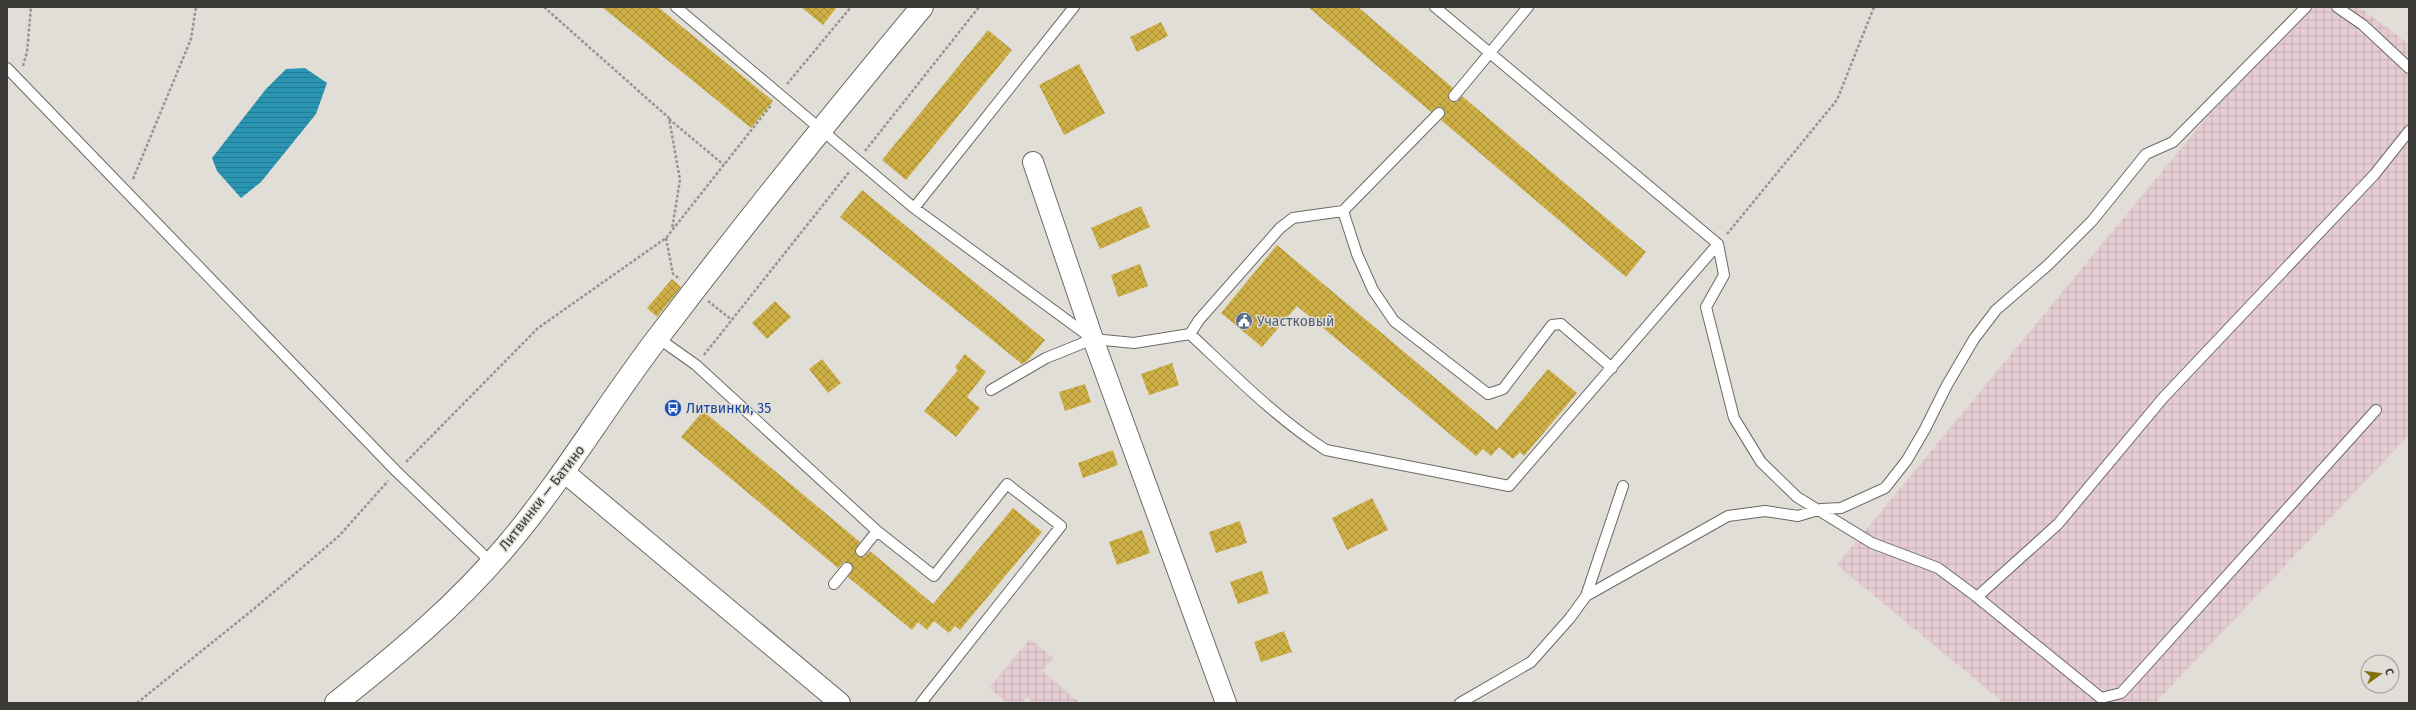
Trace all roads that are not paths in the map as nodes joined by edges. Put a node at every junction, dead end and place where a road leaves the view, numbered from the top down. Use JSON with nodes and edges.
{"nodes":[{"id":1,"x":676,"y":7,"type":"edge"},
{"id":2,"x":922,"y":7,"type":"edge"},
{"id":3,"x":1074,"y":7,"type":"edge"},
{"id":4,"x":1435,"y":7,"type":"edge"},
{"id":5,"x":1528,"y":7,"type":"edge"},
{"id":6,"x":2306,"y":7,"type":"edge"},
{"id":7,"x":2337,"y":7,"type":"edge"},
{"id":8,"x":1489,"y":53,"type":"junction"},
{"id":9,"x":7,"y":68,"type":"edge"},
{"id":10,"x":2409,"y":68,"type":"edge"},
{"id":11,"x":1454,"y":96,"type":"dead end"},
{"id":12,"x":1439,"y":114,"type":"dead end"},
{"id":13,"x":821,"y":128,"type":"junction"},
{"id":14,"x":2409,"y":131,"type":"edge"},
{"id":15,"x":1033,"y":162,"type":"dead end"},
{"id":16,"x":914,"y":208,"type":"junction"},
{"id":17,"x":1343,"y":211,"type":"junction"},
{"id":18,"x":1718,"y":244,"type":"junction"},
{"id":19,"x":1190,"y":334,"type":"junction"},
{"id":20,"x":658,"y":338,"type":"junction"},
{"id":21,"x":1093,"y":339,"type":"junction"},
{"id":22,"x":1612,"y":368,"type":"junction"},
{"id":23,"x":991,"y":390,"type":"dead end"},
{"id":24,"x":2376,"y":410,"type":"dead end"},
{"id":25,"x":564,"y":472,"type":"junction"},
{"id":26,"x":1623,"y":486,"type":"dead end"},
{"id":27,"x":1821,"y":509,"type":"junction"},
{"id":28,"x":877,"y":531,"type":"junction"},
{"id":29,"x":861,"y":551,"type":"dead end"},
{"id":30,"x":492,"y":563,"type":"junction"},
{"id":31,"x":847,"y":568,"type":"dead end"},
{"id":32,"x":834,"y":584,"type":"dead end"},
{"id":33,"x":1586,"y":596,"type":"junction"},
{"id":34,"x":1977,"y":597,"type":"junction"},
{"id":35,"x":336,"y":703,"type":"edge"},
{"id":36,"x":840,"y":703,"type":"edge"},
{"id":37,"x":921,"y":703,"type":"edge"},
{"id":38,"x":1226,"y":703,"type":"edge"},
{"id":39,"x":1460,"y":703,"type":"edge"}],
"edges":[{"from":1,"to":13,"type":"lane"},
{"from":2,"to":13,"type":"street","name":"Литвинки — Батино"},
{"from":3,"to":16,"type":"lane"},
{"from":4,"to":8,"type":"lane"},
{"from":5,"to":8,"type":"lane"},
{"from":6,"to":27,"type":"lane"},
{"from":7,"to":10,"type":"lane"},
{"from":8,"to":11,"type":"lane"},
{"from":8,"to":18,"type":"lane"},
{"from":9,"to":30,"type":"lane"},
{"from":12,"to":17,"type":"lane"},
{"from":13,"to":16,"type":"lane"},
{"from":13,"to":20,"type":"street","name":"Литвинки — Батино"},
{"from":14,"to":34,"type":"lane"},
{"from":15,"to":21,"type":"street"},
{"from":16,"to":21,"type":"lane"},
{"from":17,"to":19,"type":"lane"},
{"from":17,"to":22,"type":"lane"},
{"from":18,"to":22,"type":"lane"},
{"from":18,"to":27,"type":"lane"},
{"from":19,"to":21,"type":"lane"},
{"from":19,"to":22,"type":"lane"},
{"from":20,"to":25,"type":"street","name":"Литвинки — Батино"},
{"from":20,"to":28,"type":"lane"},
{"from":21,"to":23,"type":"lane"},
{"from":21,"to":38,"type":"street"},
{"from":24,"to":34,"type":"lane"},
{"from":25,"to":30,"type":"street","name":"Литвинки — Батино"},
{"from":25,"to":36,"type":"street"},
{"from":26,"to":33,"type":"lane"},
{"from":27,"to":33,"type":"lane"},
{"from":27,"to":34,"type":"lane"},
{"from":28,"to":29,"type":"lane"},
{"from":28,"to":37,"type":"lane"},
{"from":30,"to":35,"type":"street","name":"Литвинки — Батино"},
{"from":31,"to":32,"type":"lane"},
{"from":33,"to":39,"type":"lane"}]}
